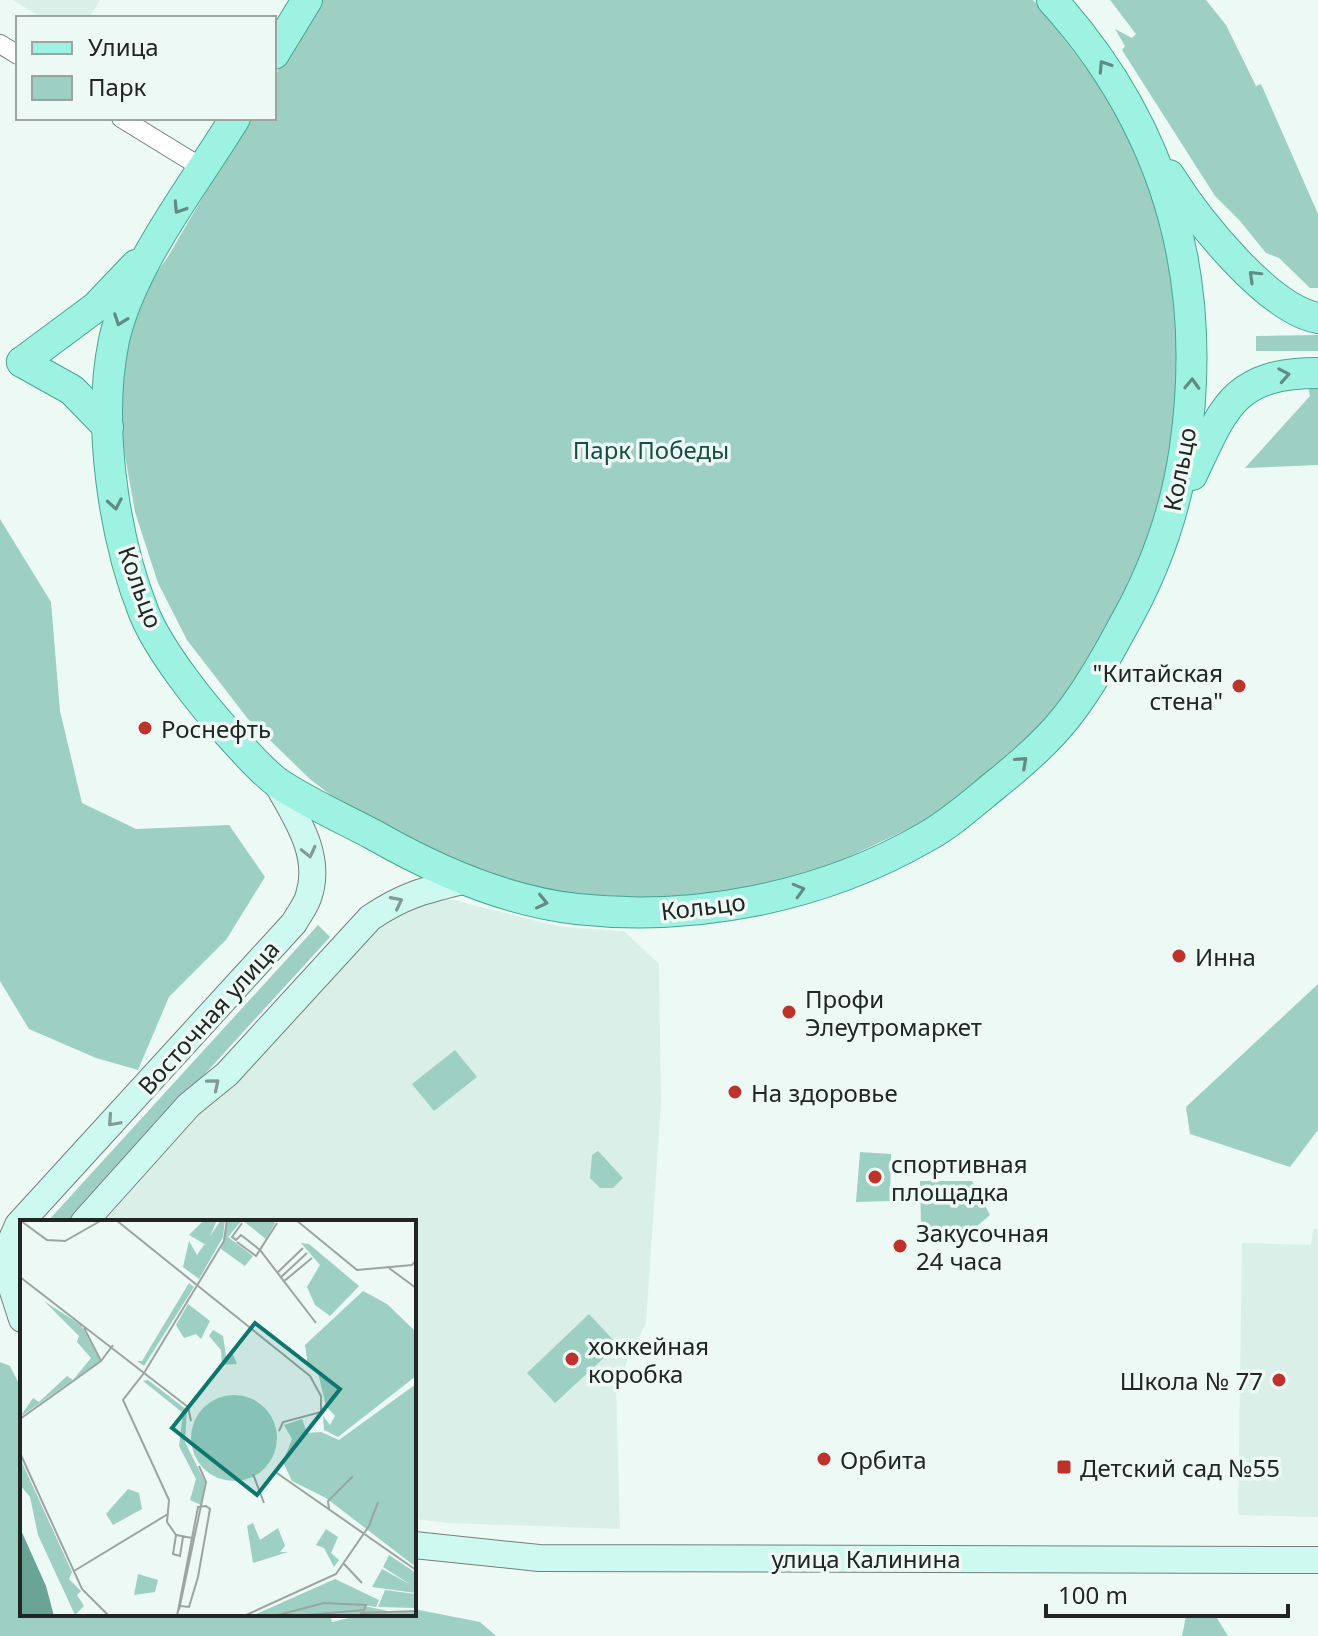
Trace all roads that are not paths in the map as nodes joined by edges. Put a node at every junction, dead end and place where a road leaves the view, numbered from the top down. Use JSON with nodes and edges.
{"nodes":[{"id":1,"x":307,"y":0,"type":"edge"},
{"id":2,"x":1052,"y":0,"type":"edge"},
{"id":3,"x":276,"y":51,"type":"edge"},
{"id":4,"x":124,"y":120,"type":"edge"},
{"id":5,"x":234,"y":120,"type":"edge"},
{"id":6,"x":1143,"y":133,"type":"junction"},
{"id":7,"x":204,"y":169,"type":"junction"},
{"id":8,"x":152,"y":249,"type":"junction"},
{"id":9,"x":1318,"y":318,"type":"edge"},
{"id":10,"x":11,"y":362,"type":"edge"},
{"id":11,"x":1318,"y":373,"type":"edge"},
{"id":12,"x":108,"y":427,"type":"junction"},
{"id":13,"x":1172,"y":516,"type":"junction"},
{"id":14,"x":276,"y":782,"type":"junction"},
{"id":15,"x":467,"y":880,"type":"junction"},
{"id":16,"x":23,"y":1220,"type":"edge"},
{"id":17,"x":86,"y":1220,"type":"edge"},
{"id":18,"x":20,"y":1223,"type":"edge"},
{"id":19,"x":20,"y":1313,"type":"edge"},
{"id":20,"x":416,"y":1545,"type":"edge"},
{"id":21,"x":1318,"y":1560,"type":"edge"}],
"edges":[{"from":1,"to":3,"type":"main road"},
{"from":6,"to":2,"type":"main road","name":"Кольцо","one_way":true},
{"from":4,"to":7,"type":"street"},
{"from":5,"to":7,"type":"main road","name":"Кольцо"},
{"from":9,"to":6,"type":"main road","one_way":true},
{"from":13,"to":6,"type":"main road","name":"Кольцо","one_way":true},
{"from":7,"to":8,"type":"main road","name":"Кольцо","one_way":true},
{"from":8,"to":10,"type":"main road"},
{"from":8,"to":12,"type":"main road","name":"Кольцо","one_way":true},
{"from":10,"to":12,"type":"main road"},
{"from":13,"to":11,"type":"main road","one_way":true},
{"from":12,"to":14,"type":"main road","name":"Кольцо","one_way":true},
{"from":15,"to":13,"type":"main road","name":"Кольцо","one_way":true},
{"from":14,"to":15,"type":"main road","name":"Кольцо"},
{"from":14,"to":16,"type":"main road","name":"Восточная улица","one_way":true},
{"from":17,"to":15,"type":"main road","one_way":true},
{"from":18,"to":19,"type":"main road","name":"Восточная улица","one_way":true},
{"from":20,"to":21,"type":"main road","name":"улица Калинина"}]}
